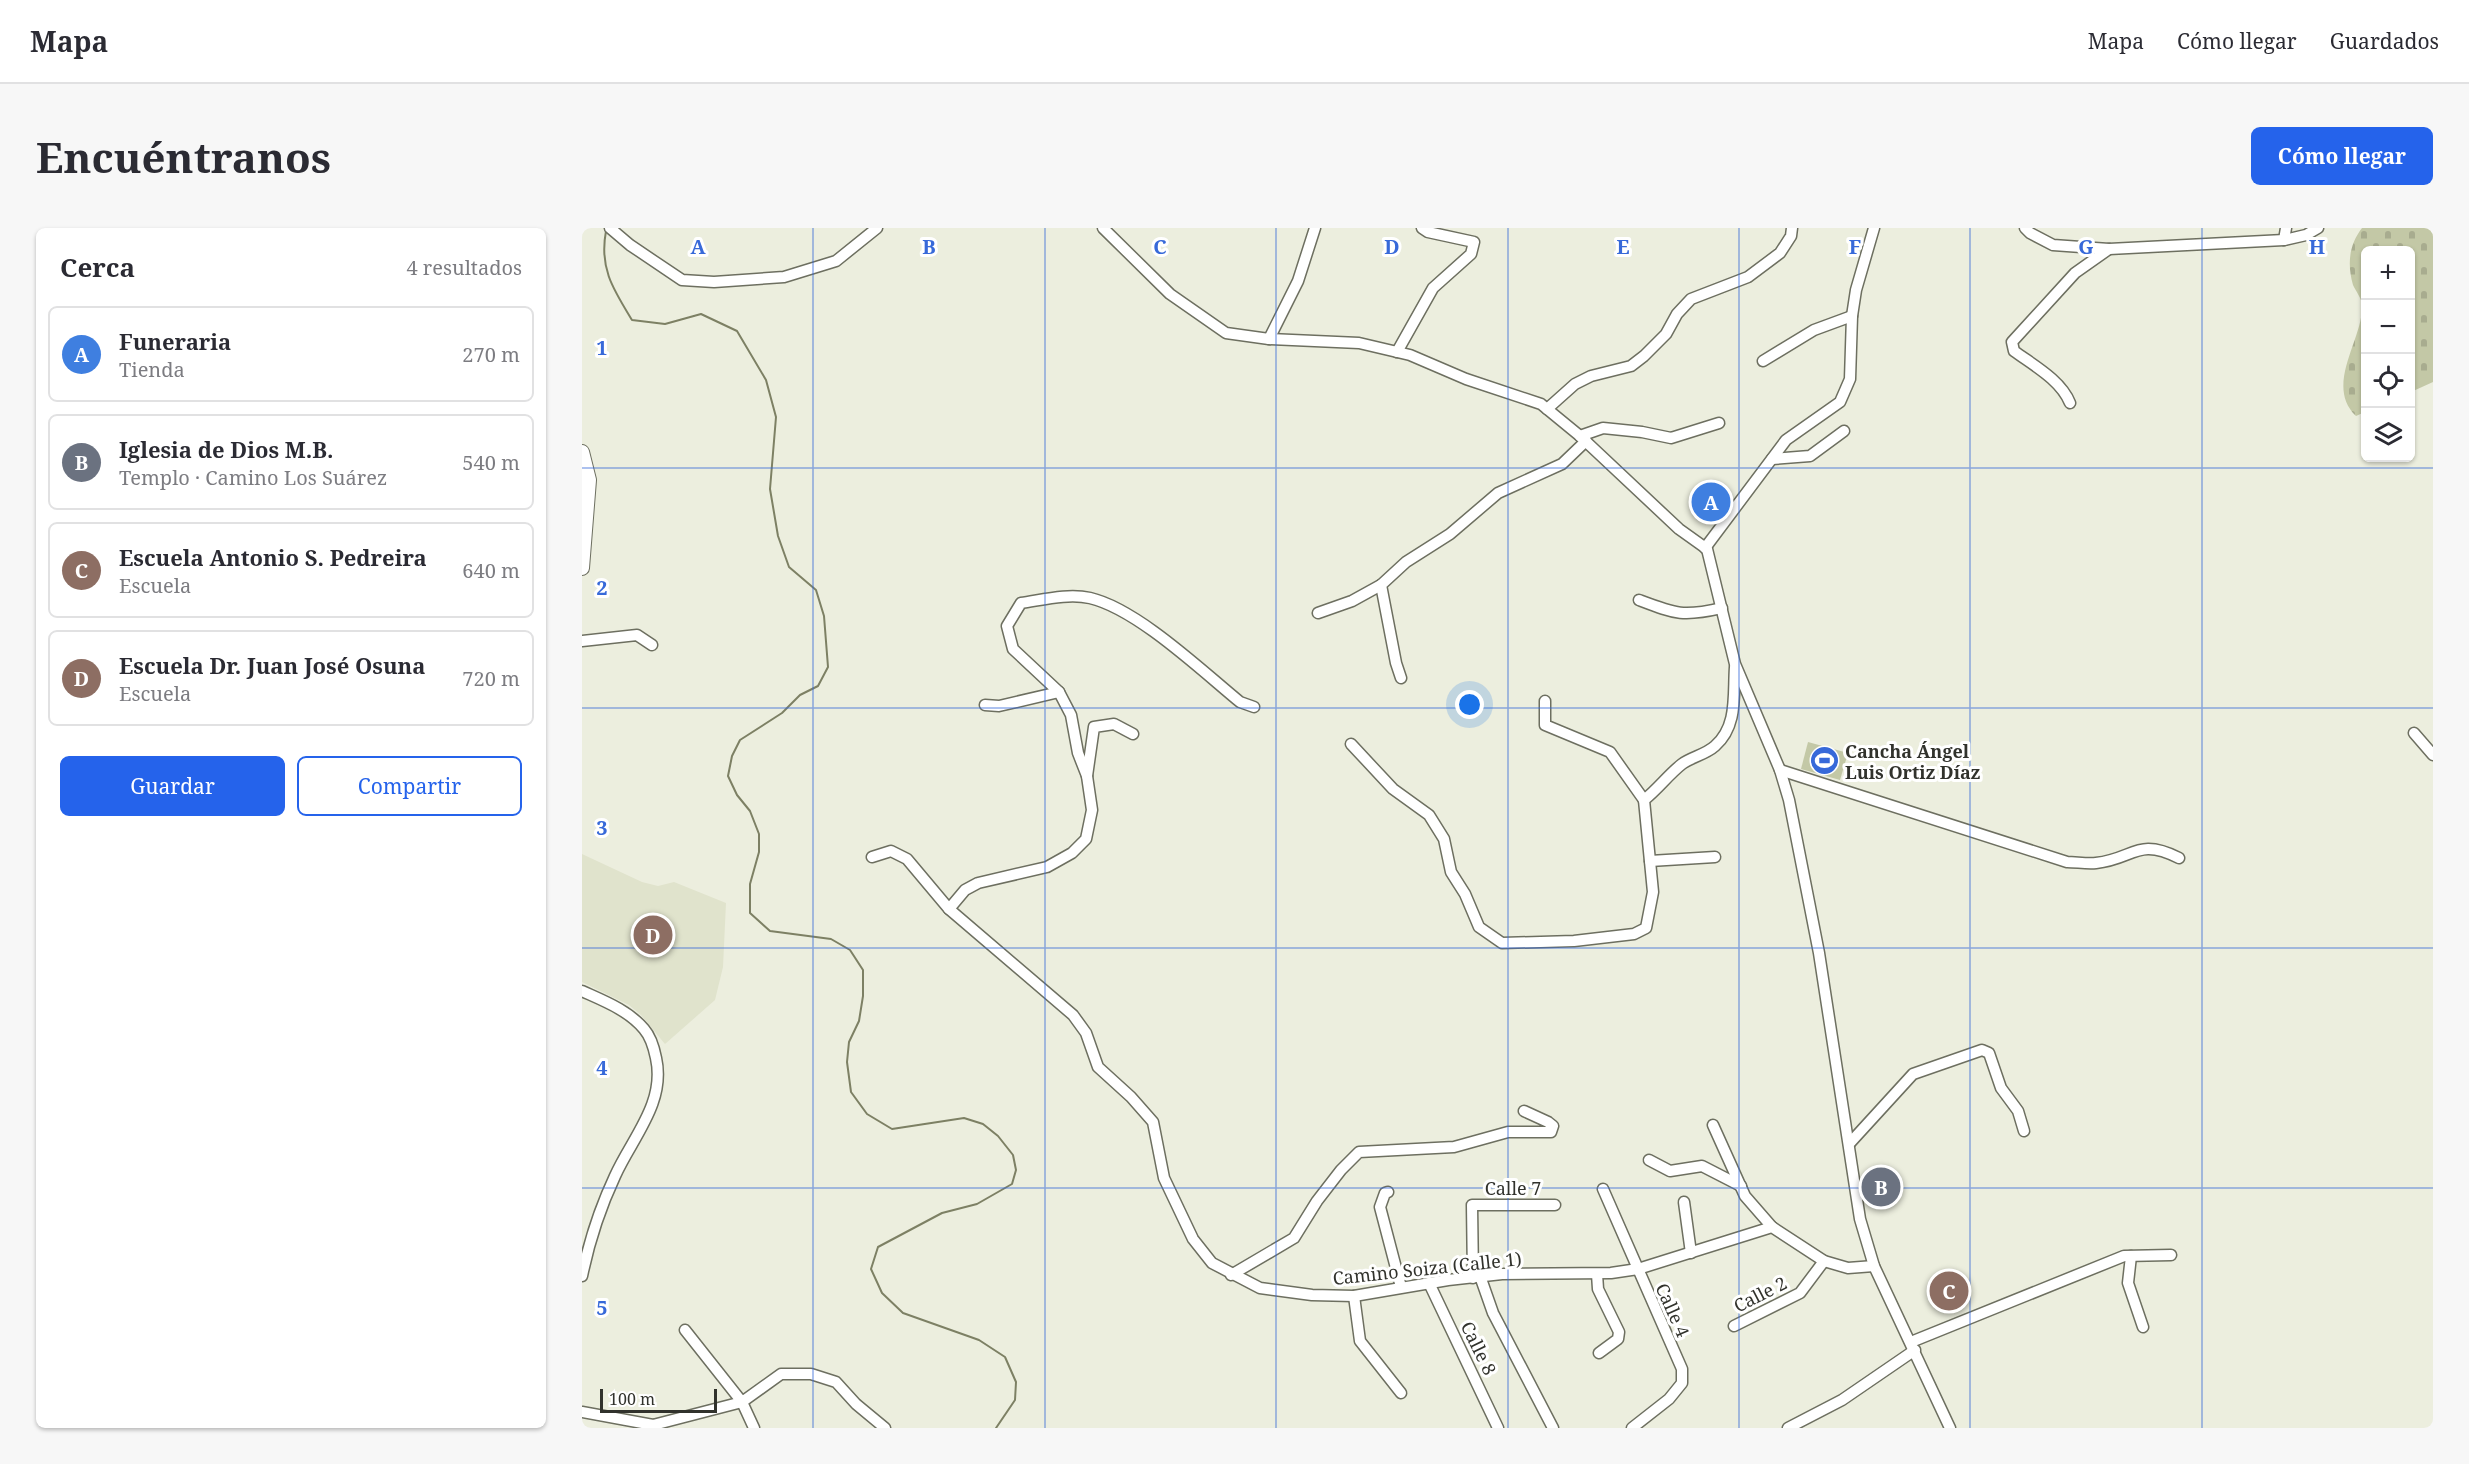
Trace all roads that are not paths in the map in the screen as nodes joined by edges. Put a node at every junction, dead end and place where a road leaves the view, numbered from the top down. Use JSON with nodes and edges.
{"nodes":[{"id":1,"x":610,"y":228,"type":"edge"},
{"id":2,"x":877,"y":228,"type":"edge"},
{"id":3,"x":1103,"y":228,"type":"edge"},
{"id":4,"x":1315,"y":228,"type":"edge"},
{"id":5,"x":1422,"y":228,"type":"edge"},
{"id":6,"x":1792,"y":228,"type":"edge"},
{"id":7,"x":1874,"y":228,"type":"edge"},
{"id":8,"x":2025,"y":228,"type":"edge"},
{"id":9,"x":2286,"y":228,"type":"edge"},
{"id":10,"x":2318,"y":228,"type":"edge"},
{"id":11,"x":2284,"y":240,"type":"junction"},
{"id":12,"x":2109,"y":249,"type":"junction"},
{"id":13,"x":1851,"y":316,"type":"junction"},
{"id":14,"x":1269,"y":339,"type":"junction"},
{"id":15,"x":1397,"y":352,"type":"junction"},
{"id":16,"x":1763,"y":361,"type":"dead end"},
{"id":17,"x":2070,"y":404,"type":"dead end"},
{"id":18,"x":1547,"y":409,"type":"junction"},
{"id":19,"x":1719,"y":423,"type":"dead end"},
{"id":20,"x":1844,"y":431,"type":"dead end"},
{"id":21,"x":1583,"y":438,"type":"junction"},
{"id":22,"x":582,"y":452,"type":"edge"},
{"id":23,"x":1772,"y":459,"type":"junction"},
{"id":24,"x":1706,"y":548,"type":"junction"},
{"id":25,"x":582,"y":568,"type":"edge"},
{"id":26,"x":1381,"y":585,"type":"junction"},
{"id":27,"x":1639,"y":600,"type":"dead end"},
{"id":28,"x":1722,"y":608,"type":"junction"},
{"id":29,"x":1318,"y":613,"type":"dead end"},
{"id":30,"x":582,"y":641,"type":"edge"},
{"id":31,"x":652,"y":645,"type":"dead end"},
{"id":32,"x":1735,"y":664,"type":"junction"},
{"id":33,"x":1401,"y":678,"type":"dead end"},
{"id":34,"x":1059,"y":692,"type":"junction"},
{"id":35,"x":1545,"y":701,"type":"dead end"},
{"id":36,"x":985,"y":705,"type":"dead end"},
{"id":37,"x":1254,"y":707,"type":"dead end"},
{"id":38,"x":2414,"y":733,"type":"dead end"},
{"id":39,"x":1133,"y":735,"type":"dead end"},
{"id":40,"x":1351,"y":744,"type":"dead end"},
{"id":41,"x":2433,"y":755,"type":"edge"},
{"id":42,"x":1780,"y":770,"type":"junction"},
{"id":43,"x":1087,"y":776,"type":"junction"},
{"id":44,"x":1644,"y":800,"type":"junction"},
{"id":45,"x":873,"y":857,"type":"dead end"},
{"id":46,"x":1715,"y":857,"type":"dead end"},
{"id":47,"x":2179,"y":858,"type":"dead end"},
{"id":48,"x":1650,"y":861,"type":"junction"},
{"id":49,"x":949,"y":909,"type":"junction"},
{"id":50,"x":582,"y":991,"type":"edge"},
{"id":51,"x":1524,"y":1111,"type":"dead end"},
{"id":52,"x":1713,"y":1125,"type":"dead end"},
{"id":53,"x":2024,"y":1131,"type":"dead end"},
{"id":54,"x":1849,"y":1144,"type":"junction"},
{"id":55,"x":1649,"y":1160,"type":"dead end"},
{"id":56,"x":1741,"y":1186,"type":"junction"},
{"id":57,"x":1603,"y":1188,"type":"dead end"},
{"id":58,"x":1388,"y":1192,"type":"dead end"},
{"id":59,"x":1684,"y":1202,"type":"dead end"},
{"id":60,"x":1555,"y":1205,"type":"dead end"},
{"id":61,"x":1772,"y":1227,"type":"junction"},
{"id":62,"x":1690,"y":1253,"type":"junction"},
{"id":63,"x":2171,"y":1255,"type":"dead end"},
{"id":64,"x":2131,"y":1256,"type":"junction"},
{"id":65,"x":1824,"y":1261,"type":"junction"},
{"id":66,"x":1874,"y":1266,"type":"junction"},
{"id":67,"x":1638,"y":1269,"type":"junction"},
{"id":68,"x":1597,"y":1274,"type":"junction"},
{"id":69,"x":1231,"y":1275,"type":"junction"},
{"id":70,"x":582,"y":1276,"type":"edge"},
{"id":71,"x":1477,"y":1277,"type":"junction"},
{"id":72,"x":1429,"y":1283,"type":"junction"},
{"id":73,"x":1401,"y":1287,"type":"junction"},
{"id":74,"x":1354,"y":1296,"type":"junction"},
{"id":75,"x":1734,"y":1326,"type":"dead end"},
{"id":76,"x":2143,"y":1327,"type":"dead end"},
{"id":77,"x":685,"y":1330,"type":"dead end"},
{"id":78,"x":1913,"y":1346,"type":"junction"},
{"id":79,"x":1599,"y":1353,"type":"dead end"},
{"id":80,"x":1401,"y":1393,"type":"dead end"},
{"id":81,"x":742,"y":1402,"type":"junction"},
{"id":82,"x":582,"y":1412,"type":"edge"},
{"id":83,"x":754,"y":1428,"type":"edge"},
{"id":84,"x":885,"y":1428,"type":"edge"},
{"id":85,"x":1498,"y":1428,"type":"edge"},
{"id":86,"x":1554,"y":1428,"type":"edge"},
{"id":87,"x":1632,"y":1428,"type":"edge"},
{"id":88,"x":1788,"y":1428,"type":"edge"},
{"id":89,"x":1950,"y":1428,"type":"edge"}],
"edges":[{"from":1,"to":2,"type":"street"},
{"from":3,"to":14,"type":"street"},
{"from":4,"to":14,"type":"street"},
{"from":5,"to":15,"type":"street"},
{"from":6,"to":18,"type":"street"},
{"from":7,"to":13,"type":"street"},
{"from":8,"to":12,"type":"street"},
{"from":9,"to":11,"type":"street"},
{"from":10,"to":11,"type":"street"},
{"from":11,"to":12,"type":"street"},
{"from":12,"to":17,"type":"street"},
{"from":13,"to":16,"type":"street"},
{"from":13,"to":23,"type":"street"},
{"from":14,"to":15,"type":"street"},
{"from":15,"to":18,"type":"street"},
{"from":18,"to":21,"type":"street"},
{"from":19,"to":21,"type":"street"},
{"from":20,"to":23,"type":"street"},
{"from":21,"to":24,"type":"street"},
{"from":21,"to":26,"type":"street"},
{"from":22,"to":25,"type":"main road"},
{"from":23,"to":24,"type":"street"},
{"from":24,"to":28,"type":"street"},
{"from":26,"to":29,"type":"street"},
{"from":26,"to":33,"type":"street"},
{"from":27,"to":28,"type":"street"},
{"from":28,"to":32,"type":"street"},
{"from":30,"to":31,"type":"street"},
{"from":32,"to":42,"type":"street"},
{"from":32,"to":44,"type":"street"},
{"from":34,"to":36,"type":"street"},
{"from":34,"to":37,"type":"street"},
{"from":34,"to":43,"type":"street"},
{"from":35,"to":44,"type":"street"},
{"from":38,"to":41,"type":"street"},
{"from":39,"to":43,"type":"street"},
{"from":40,"to":48,"type":"street"},
{"from":42,"to":47,"type":"street"},
{"from":42,"to":54,"type":"street"},
{"from":43,"to":49,"type":"street"},
{"from":44,"to":48,"type":"street"},
{"from":45,"to":49,"type":"street","name":"Camino Soiza (Calle 1)"},
{"from":46,"to":48,"type":"street"},
{"from":49,"to":69,"type":"street","name":"Camino Soiza (Calle 1)"},
{"from":50,"to":70,"type":"street"},
{"from":51,"to":69,"type":"street"},
{"from":52,"to":56,"type":"street"},
{"from":53,"to":54,"type":"street"},
{"from":54,"to":66,"type":"street"},
{"from":55,"to":56,"type":"street"},
{"from":56,"to":61,"type":"street"},
{"from":57,"to":67,"type":"street","name":"Calle 4"},
{"from":58,"to":73,"type":"street"},
{"from":59,"to":62,"type":"street"},
{"from":60,"to":71,"type":"street","name":"Calle 7"},
{"from":61,"to":62,"type":"street","name":"Camino Soiza (Calle 1)"},
{"from":61,"to":65,"type":"street"},
{"from":62,"to":67,"type":"street","name":"Camino Soiza (Calle 1)"},
{"from":63,"to":64,"type":"street"},
{"from":64,"to":76,"type":"street"},
{"from":64,"to":78,"type":"street"},
{"from":65,"to":66,"type":"street"},
{"from":65,"to":75,"type":"street","name":"Calle 2"},
{"from":66,"to":78,"type":"street"},
{"from":67,"to":68,"type":"street","name":"Camino Soiza (Calle 1)"},
{"from":67,"to":87,"type":"street","name":"Calle 4"},
{"from":68,"to":71,"type":"street","name":"Camino Soiza (Calle 1)"},
{"from":68,"to":79,"type":"street"},
{"from":69,"to":74,"type":"street","name":"Camino Soiza (Calle 1)"},
{"from":71,"to":72,"type":"street","name":"Camino Soiza (Calle 1)"},
{"from":71,"to":86,"type":"street"},
{"from":72,"to":73,"type":"street","name":"Camino Soiza (Calle 1)"},
{"from":72,"to":85,"type":"street","name":"Calle 8"},
{"from":73,"to":74,"type":"street","name":"Camino Soiza (Calle 1)"},
{"from":74,"to":80,"type":"street"},
{"from":77,"to":81,"type":"street"},
{"from":78,"to":88,"type":"street"},
{"from":78,"to":89,"type":"street"},
{"from":81,"to":82,"type":"street"},
{"from":81,"to":83,"type":"street"},
{"from":81,"to":84,"type":"street"}]}
